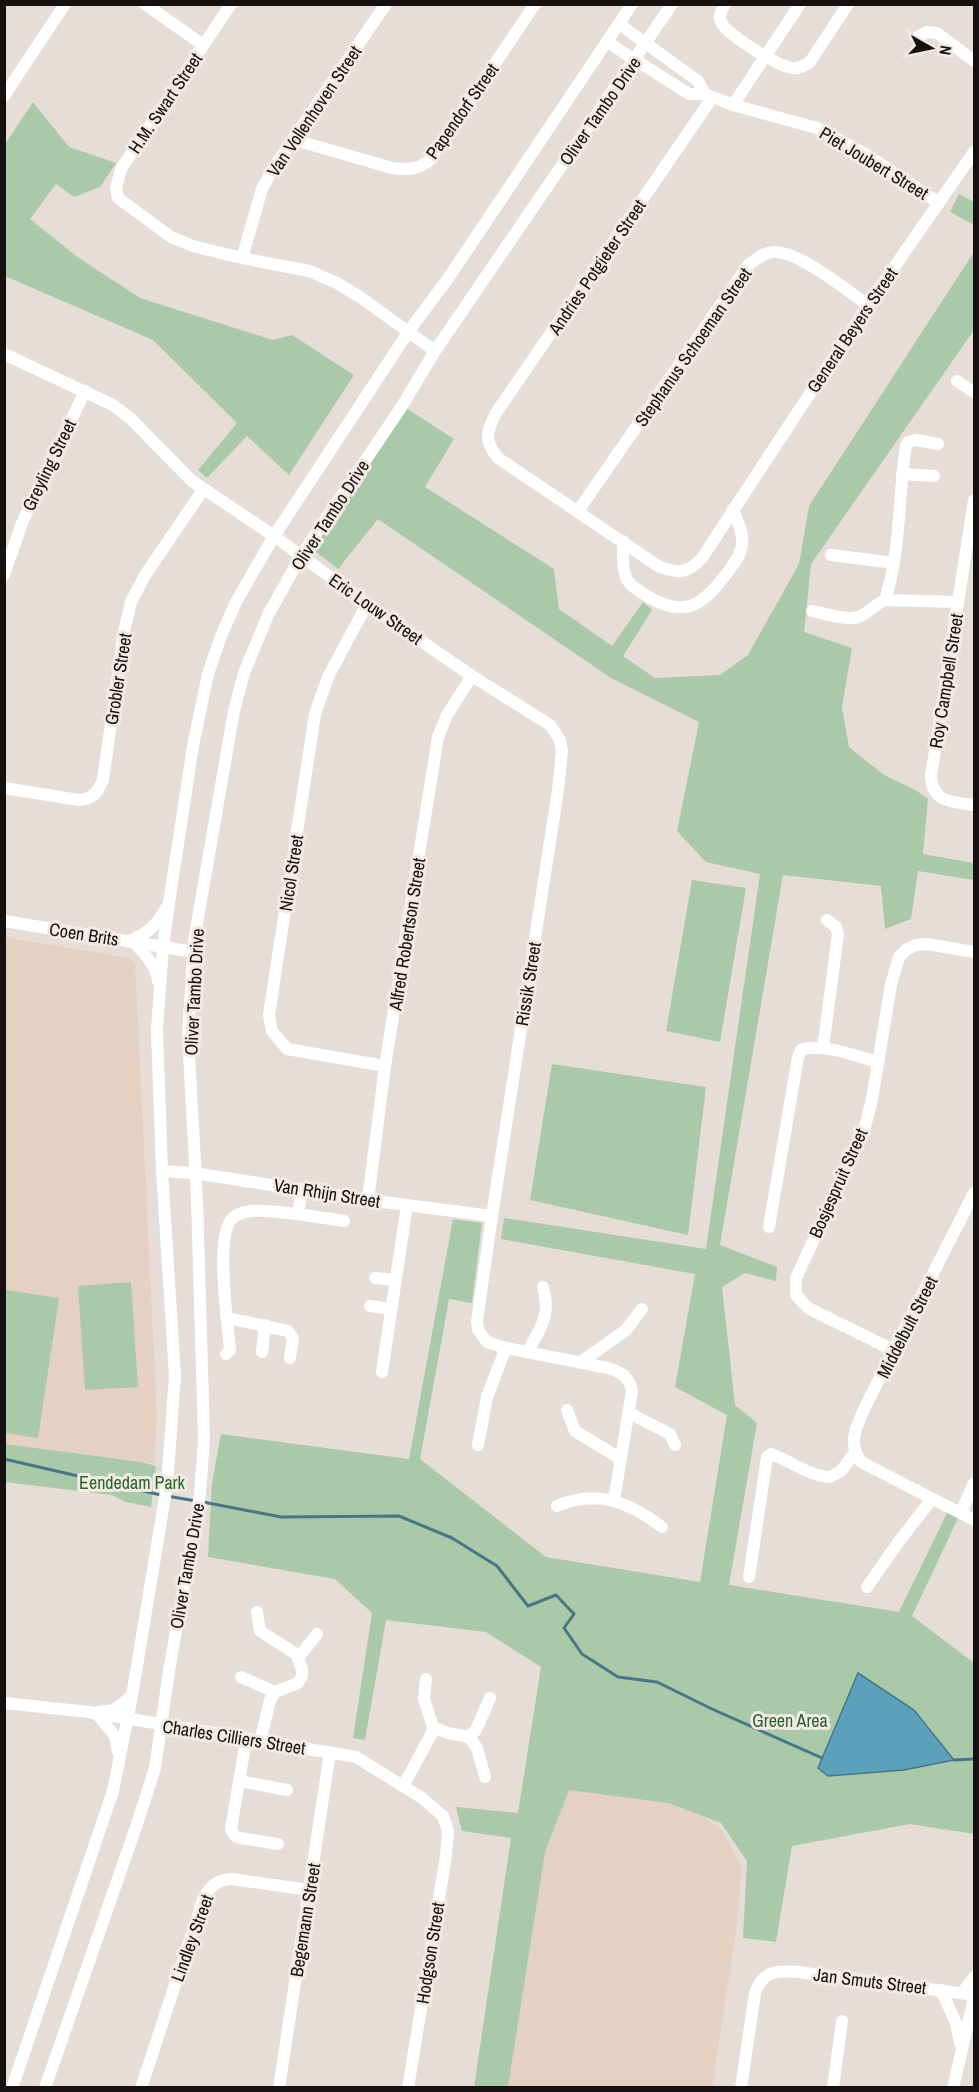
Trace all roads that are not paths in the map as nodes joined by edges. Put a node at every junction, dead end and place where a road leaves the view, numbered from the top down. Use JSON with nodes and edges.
{"nodes":[{"id":1,"x":65,"y":4,"type":"edge"},
{"id":2,"x":145,"y":4,"type":"edge"},
{"id":3,"x":231,"y":4,"type":"edge"},
{"id":4,"x":386,"y":4,"type":"edge"},
{"id":5,"x":535,"y":4,"type":"edge"},
{"id":6,"x":632,"y":4,"type":"edge"},
{"id":7,"x":672,"y":4,"type":"edge"},
{"id":8,"x":725,"y":4,"type":"edge"},
{"id":9,"x":800,"y":4,"type":"edge"},
{"id":10,"x":848,"y":4,"type":"edge"},
{"id":11,"x":619,"y":24,"type":"junction"},
{"id":12,"x":916,"y":38,"type":"dead end"},
{"id":13,"x":607,"y":42,"type":"junction"},
{"id":14,"x":646,"y":44,"type":"junction"},
{"id":15,"x":203,"y":45,"type":"junction"},
{"id":16,"x":765,"y":57,"type":"junction"},
{"id":17,"x":636,"y":59,"type":"junction"},
{"id":18,"x":975,"y":61,"type":"edge"},
{"id":19,"x":4,"y":96,"type":"edge"},
{"id":20,"x":708,"y":96,"type":"junction"},
{"id":21,"x":733,"y":105,"type":"junction"},
{"id":22,"x":295,"y":140,"type":"junction"},
{"id":23,"x":975,"y":152,"type":"edge"},
{"id":24,"x":939,"y":203,"type":"junction"},
{"id":25,"x":242,"y":258,"type":"junction"},
{"id":26,"x":868,"y":305,"type":"junction"},
{"id":27,"x":409,"y":331,"type":"junction"},
{"id":28,"x":435,"y":351,"type":"junction"},
{"id":29,"x":4,"y":354,"type":"edge"},
{"id":30,"x":957,"y":381,"type":"dead end"},
{"id":31,"x":86,"y":391,"type":"junction"},
{"id":32,"x":975,"y":392,"type":"edge"},
{"id":33,"x":938,"y":444,"type":"dead end"},
{"id":34,"x":902,"y":474,"type":"junction"},
{"id":35,"x":934,"y":476,"type":"dead end"},
{"id":36,"x":203,"y":490,"type":"junction"},
{"id":37,"x":975,"y":500,"type":"edge"},
{"id":38,"x":734,"y":509,"type":"junction"},
{"id":39,"x":578,"y":511,"type":"junction"},
{"id":40,"x":274,"y":536,"type":"junction"},
{"id":41,"x":623,"y":541,"type":"junction"},
{"id":42,"x":831,"y":555,"type":"dead end"},
{"id":43,"x":301,"y":556,"type":"junction"},
{"id":44,"x":894,"y":563,"type":"junction"},
{"id":45,"x":4,"y":575,"type":"edge"},
{"id":46,"x":885,"y":600,"type":"junction"},
{"id":47,"x":958,"y":602,"type":"junction"},
{"id":48,"x":367,"y":604,"type":"junction"},
{"id":49,"x":812,"y":611,"type":"dead end"},
{"id":50,"x":472,"y":676,"type":"junction"},
{"id":51,"x":562,"y":751,"type":"joint"},
{"id":52,"x":4,"y":788,"type":"edge"},
{"id":53,"x":975,"y":805,"type":"edge"},
{"id":54,"x":169,"y":903,"type":"junction"},
{"id":55,"x":826,"y":920,"type":"dead end"},
{"id":56,"x":4,"y":921,"type":"edge"},
{"id":57,"x":131,"y":942,"type":"junction"},
{"id":58,"x":163,"y":947,"type":"junction"},
{"id":59,"x":194,"y":952,"type":"junction"},
{"id":60,"x":975,"y":952,"type":"edge"},
{"id":61,"x":159,"y":991,"type":"junction"},
{"id":62,"x":823,"y":1048,"type":"junction"},
{"id":63,"x":878,"y":1062,"type":"junction"},
{"id":64,"x":386,"y":1066,"type":"junction"},
{"id":65,"x":162,"y":1171,"type":"junction"},
{"id":66,"x":194,"y":1173,"type":"junction"},
{"id":67,"x":302,"y":1189,"type":"junction"},
{"id":68,"x":975,"y":1193,"type":"edge"},
{"id":69,"x":368,"y":1200,"type":"junction"},
{"id":70,"x":407,"y":1205,"type":"junction"},
{"id":71,"x":298,"y":1214,"type":"junction"},
{"id":72,"x":492,"y":1216,"type":"junction"},
{"id":73,"x":344,"y":1221,"type":"dead end"},
{"id":74,"x":770,"y":1227,"type":"dead end"},
{"id":75,"x":375,"y":1278,"type":"dead end"},
{"id":76,"x":396,"y":1280,"type":"junction"},
{"id":77,"x":543,"y":1287,"type":"dead end"},
{"id":78,"x":370,"y":1306,"type":"dead end"},
{"id":79,"x":391,"y":1309,"type":"junction"},
{"id":80,"x":642,"y":1309,"type":"dead end"},
{"id":81,"x":227,"y":1318,"type":"junction"},
{"id":82,"x":265,"y":1325,"type":"junction"},
{"id":83,"x":506,"y":1348,"type":"junction"},
{"id":84,"x":895,"y":1351,"type":"junction"},
{"id":85,"x":262,"y":1352,"type":"dead end"},
{"id":86,"x":528,"y":1352,"type":"junction"},
{"id":87,"x":226,"y":1354,"type":"dead end"},
{"id":88,"x":290,"y":1358,"type":"dead end"},
{"id":89,"x":581,"y":1362,"type":"junction"},
{"id":90,"x":382,"y":1372,"type":"dead end"},
{"id":91,"x":567,"y":1410,"type":"dead end"},
{"id":92,"x":630,"y":1413,"type":"junction"},
{"id":93,"x":478,"y":1444,"type":"dead end"},
{"id":94,"x":675,"y":1445,"type":"dead end"},
{"id":95,"x":858,"y":1457,"type":"junction"},
{"id":96,"x":621,"y":1459,"type":"junction"},
{"id":97,"x":975,"y":1483,"type":"edge"},
{"id":98,"x":932,"y":1499,"type":"junction"},
{"id":99,"x":614,"y":1500,"type":"junction"},
{"id":100,"x":557,"y":1506,"type":"dead end"},
{"id":101,"x":961,"y":1513,"type":"junction"},
{"id":102,"x":975,"y":1520,"type":"edge"},
{"id":103,"x":662,"y":1527,"type":"dead end"},
{"id":104,"x":748,"y":1577,"type":"dead end"},
{"id":105,"x":867,"y":1587,"type":"dead end"},
{"id":106,"x":257,"y":1612,"type":"dead end"},
{"id":107,"x":317,"y":1634,"type":"dead end"},
{"id":108,"x":298,"y":1658,"type":"junction"},
{"id":109,"x":241,"y":1677,"type":"dead end"},
{"id":110,"x":426,"y":1679,"type":"dead end"},
{"id":111,"x":275,"y":1692,"type":"junction"},
{"id":112,"x":132,"y":1696,"type":"junction"},
{"id":113,"x":490,"y":1698,"type":"dead end"},
{"id":114,"x":4,"y":1703,"type":"edge"},
{"id":115,"x":93,"y":1713,"type":"junction"},
{"id":116,"x":127,"y":1719,"type":"junction"},
{"id":117,"x":162,"y":1726,"type":"junction"},
{"id":118,"x":433,"y":1727,"type":"junction"},
{"id":119,"x":469,"y":1737,"type":"junction"},
{"id":120,"x":246,"y":1740,"type":"junction"},
{"id":121,"x":260,"y":1742,"type":"junction"},
{"id":122,"x":330,"y":1752,"type":"junction"},
{"id":123,"x":118,"y":1768,"type":"junction"},
{"id":124,"x":485,"y":1777,"type":"dead end"},
{"id":125,"x":239,"y":1781,"type":"junction"},
{"id":126,"x":403,"y":1786,"type":"junction"},
{"id":127,"x":287,"y":1790,"type":"dead end"},
{"id":128,"x":446,"y":1819,"type":"joint"},
{"id":129,"x":278,"y":1844,"type":"dead end"},
{"id":130,"x":310,"y":1890,"type":"junction"},
{"id":131,"x":975,"y":1977,"type":"edge"},
{"id":132,"x":941,"y":1990,"type":"junction"},
{"id":133,"x":962,"y":1993,"type":"junction"},
{"id":134,"x":975,"y":1997,"type":"edge"},
{"id":135,"x":842,"y":2021,"type":"dead end"},
{"id":136,"x":961,"y":2047,"type":"junction"},
{"id":137,"x":12,"y":2088,"type":"edge"},
{"id":138,"x":45,"y":2088,"type":"edge"},
{"id":139,"x":141,"y":2088,"type":"edge"},
{"id":140,"x":279,"y":2088,"type":"edge"},
{"id":141,"x":408,"y":2088,"type":"edge"},
{"id":142,"x":741,"y":2088,"type":"edge"},
{"id":143,"x":833,"y":2088,"type":"edge"},
{"id":144,"x":953,"y":2088,"type":"edge"}],
"edges":[{"from":1,"to":19,"type":"street"},
{"from":2,"to":15,"type":"street"},
{"from":3,"to":15,"type":"street","name":"H.M. Swart Street"},
{"from":4,"to":22,"type":"street","name":"Van Vollenhoven Street"},
{"from":5,"to":22,"type":"street","name":"Papendorf Street"},
{"from":6,"to":11,"type":"street","name":"Oliver Tambo Drive"},
{"from":7,"to":14,"type":"street","name":"Oliver Tambo Drive"},
{"from":8,"to":16,"type":"street"},
{"from":9,"to":16,"type":"street"},
{"from":10,"to":16,"type":"street"},
{"from":11,"to":13,"type":"street","name":"Oliver Tambo Drive"},
{"from":11,"to":14,"type":"street","name":"Piet Joubert Street"},
{"from":12,"to":18,"type":"street"},
{"from":13,"to":17,"type":"street","name":"Piet Joubert Street"},
{"from":13,"to":27,"type":"street","name":"Oliver Tambo Drive"},
{"from":14,"to":17,"type":"street","name":"Oliver Tambo Drive"},
{"from":14,"to":20,"type":"street","name":"Piet Joubert Street"},
{"from":15,"to":25,"type":"street","name":"H.M. Swart Street"},
{"from":16,"to":21,"type":"street"},
{"from":17,"to":20,"type":"street","name":"Piet Joubert Street"},
{"from":17,"to":28,"type":"street","name":"Oliver Tambo Drive"},
{"from":20,"to":21,"type":"street","name":"Piet Joubert Street"},
{"from":20,"to":39,"type":"street","name":"Andries Potgieter Street"},
{"from":21,"to":24,"type":"street","name":"Piet Joubert Street"},
{"from":22,"to":25,"type":"street","name":"Van Vollenhoven Street"},
{"from":23,"to":24,"type":"street","name":"General Beyers Street"},
{"from":24,"to":26,"type":"street","name":"General Beyers Street"},
{"from":25,"to":27,"type":"street"},
{"from":26,"to":38,"type":"street","name":"General Beyers Street"},
{"from":26,"to":39,"type":"street","name":"Stephanus Schoeman Street"},
{"from":27,"to":28,"type":"street"},
{"from":27,"to":40,"type":"street","name":"Oliver Tambo Drive"},
{"from":28,"to":43,"type":"street","name":"Oliver Tambo Drive"},
{"from":29,"to":31,"type":"street","name":"Eric Louw Street"},
{"from":30,"to":32,"type":"street"},
{"from":31,"to":36,"type":"street","name":"Eric Louw Street"},
{"from":31,"to":45,"type":"street","name":"Greyling Street"},
{"from":33,"to":34,"type":"street"},
{"from":34,"to":35,"type":"street"},
{"from":34,"to":44,"type":"street"},
{"from":36,"to":40,"type":"street","name":"Eric Louw Street"},
{"from":36,"to":52,"type":"street","name":"Grobler Street"},
{"from":37,"to":47,"type":"street","name":"Roy Campbell Street"},
{"from":38,"to":41,"type":"street","name":"General Beyers Street"},
{"from":38,"to":41,"type":"street"},
{"from":39,"to":41,"type":"street"},
{"from":40,"to":43,"type":"street","name":"Eric Louw Street"},
{"from":40,"to":54,"type":"street","name":"Oliver Tambo Drive"},
{"from":42,"to":44,"type":"street"},
{"from":43,"to":48,"type":"street","name":"Eric Louw Street"},
{"from":43,"to":59,"type":"street","name":"Oliver Tambo Drive"},
{"from":44,"to":46,"type":"street"},
{"from":46,"to":47,"type":"street"},
{"from":46,"to":49,"type":"street"},
{"from":47,"to":53,"type":"street","name":"Roy Campbell Street"},
{"from":48,"to":50,"type":"street","name":"Eric Louw Street"},
{"from":48,"to":64,"type":"street","name":"Nicol Street"},
{"from":50,"to":51,"type":"street","name":"Eric Louw Street"},
{"from":50,"to":64,"type":"street","name":"Alfred Robertson Street"},
{"from":51,"to":72,"type":"street","name":"Rissik Street"},
{"from":54,"to":57,"type":"street"},
{"from":54,"to":58,"type":"street","name":"Oliver Tambo Drive"},
{"from":55,"to":62,"type":"street"},
{"from":56,"to":57,"type":"street","name":"Coen Brits"},
{"from":57,"to":58,"type":"street","name":"Coen Brits"},
{"from":57,"to":61,"type":"street"},
{"from":58,"to":59,"type":"street","name":"Coen Brits"},
{"from":58,"to":61,"type":"street","name":"Oliver Tambo Drive"},
{"from":59,"to":66,"type":"street","name":"Oliver Tambo Drive"},
{"from":60,"to":63,"type":"street","name":"Bosjespruit Street"},
{"from":61,"to":65,"type":"street","name":"Oliver Tambo Drive"},
{"from":62,"to":63,"type":"street"},
{"from":62,"to":74,"type":"street"},
{"from":63,"to":84,"type":"street","name":"Bosjespruit Street"},
{"from":64,"to":69,"type":"street","name":"Alfred Robertson Street"},
{"from":65,"to":66,"type":"street","name":"Van Rhijn Street"},
{"from":65,"to":112,"type":"street","name":"Oliver Tambo Drive"},
{"from":66,"to":67,"type":"street","name":"Van Rhijn Street"},
{"from":66,"to":117,"type":"street","name":"Oliver Tambo Drive"},
{"from":67,"to":69,"type":"street","name":"Van Rhijn Street"},
{"from":67,"to":71,"type":"street"},
{"from":68,"to":84,"type":"street","name":"Middelbult Street"},
{"from":69,"to":70,"type":"street","name":"Van Rhijn Street"},
{"from":70,"to":72,"type":"street","name":"Van Rhijn Street"},
{"from":70,"to":76,"type":"street"},
{"from":71,"to":73,"type":"street"},
{"from":71,"to":81,"type":"street"},
{"from":72,"to":83,"type":"street","name":"Rissik Street"},
{"from":75,"to":76,"type":"street"},
{"from":76,"to":79,"type":"street"},
{"from":77,"to":86,"type":"street"},
{"from":78,"to":79,"type":"street"},
{"from":79,"to":90,"type":"street"},
{"from":80,"to":89,"type":"street"},
{"from":81,"to":82,"type":"street"},
{"from":81,"to":87,"type":"street"},
{"from":82,"to":85,"type":"street"},
{"from":82,"to":88,"type":"street"},
{"from":83,"to":86,"type":"street"},
{"from":83,"to":93,"type":"street"},
{"from":84,"to":95,"type":"street","name":"Middelbult Street"},
{"from":86,"to":89,"type":"street"},
{"from":89,"to":92,"type":"street"},
{"from":91,"to":96,"type":"street"},
{"from":92,"to":94,"type":"street"},
{"from":92,"to":96,"type":"street"},
{"from":95,"to":98,"type":"street"},
{"from":95,"to":104,"type":"street"},
{"from":96,"to":99,"type":"street"},
{"from":97,"to":101,"type":"street"},
{"from":98,"to":101,"type":"street"},
{"from":98,"to":105,"type":"street"},
{"from":99,"to":100,"type":"street"},
{"from":99,"to":103,"type":"street"},
{"from":101,"to":102,"type":"street"},
{"from":106,"to":108,"type":"street"},
{"from":107,"to":108,"type":"street"},
{"from":108,"to":111,"type":"street"},
{"from":109,"to":111,"type":"street"},
{"from":110,"to":118,"type":"street"},
{"from":111,"to":121,"type":"street"},
{"from":112,"to":115,"type":"street"},
{"from":112,"to":116,"type":"street","name":"Oliver Tambo Drive"},
{"from":113,"to":119,"type":"street"},
{"from":114,"to":115,"type":"street","name":"Charles Cilliers Street"},
{"from":115,"to":116,"type":"street","name":"Charles Cilliers Street"},
{"from":115,"to":123,"type":"street"},
{"from":116,"to":117,"type":"street","name":"Charles Cilliers Street"},
{"from":116,"to":123,"type":"street","name":"Oliver Tambo Drive"},
{"from":117,"to":120,"type":"street","name":"Charles Cilliers Street"},
{"from":117,"to":138,"type":"street","name":"Oliver Tambo Drive"},
{"from":118,"to":119,"type":"street"},
{"from":118,"to":126,"type":"street"},
{"from":119,"to":124,"type":"street"},
{"from":120,"to":121,"type":"street","name":"Charles Cilliers Street"},
{"from":120,"to":125,"type":"street"},
{"from":121,"to":122,"type":"street","name":"Charles Cilliers Street"},
{"from":122,"to":126,"type":"street","name":"Charles Cilliers Street"},
{"from":122,"to":130,"type":"street","name":"Begemann Street"},
{"from":123,"to":137,"type":"street","name":"Oliver Tambo Drive"},
{"from":125,"to":127,"type":"street"},
{"from":125,"to":129,"type":"street"},
{"from":126,"to":128,"type":"street","name":"Charles Cilliers Street"},
{"from":128,"to":141,"type":"street","name":"Hodgson Street"},
{"from":130,"to":139,"type":"street","name":"Lindley Street"},
{"from":130,"to":140,"type":"street","name":"Begemann Street"},
{"from":131,"to":133,"type":"street"},
{"from":132,"to":133,"type":"street","name":"Jan Smuts Street"},
{"from":132,"to":136,"type":"street"},
{"from":132,"to":142,"type":"street","name":"Jan Smuts Street"},
{"from":133,"to":134,"type":"street","name":"Jan Smuts Street"},
{"from":134,"to":136,"type":"street"},
{"from":135,"to":143,"type":"street"},
{"from":136,"to":144,"type":"street"}]}
